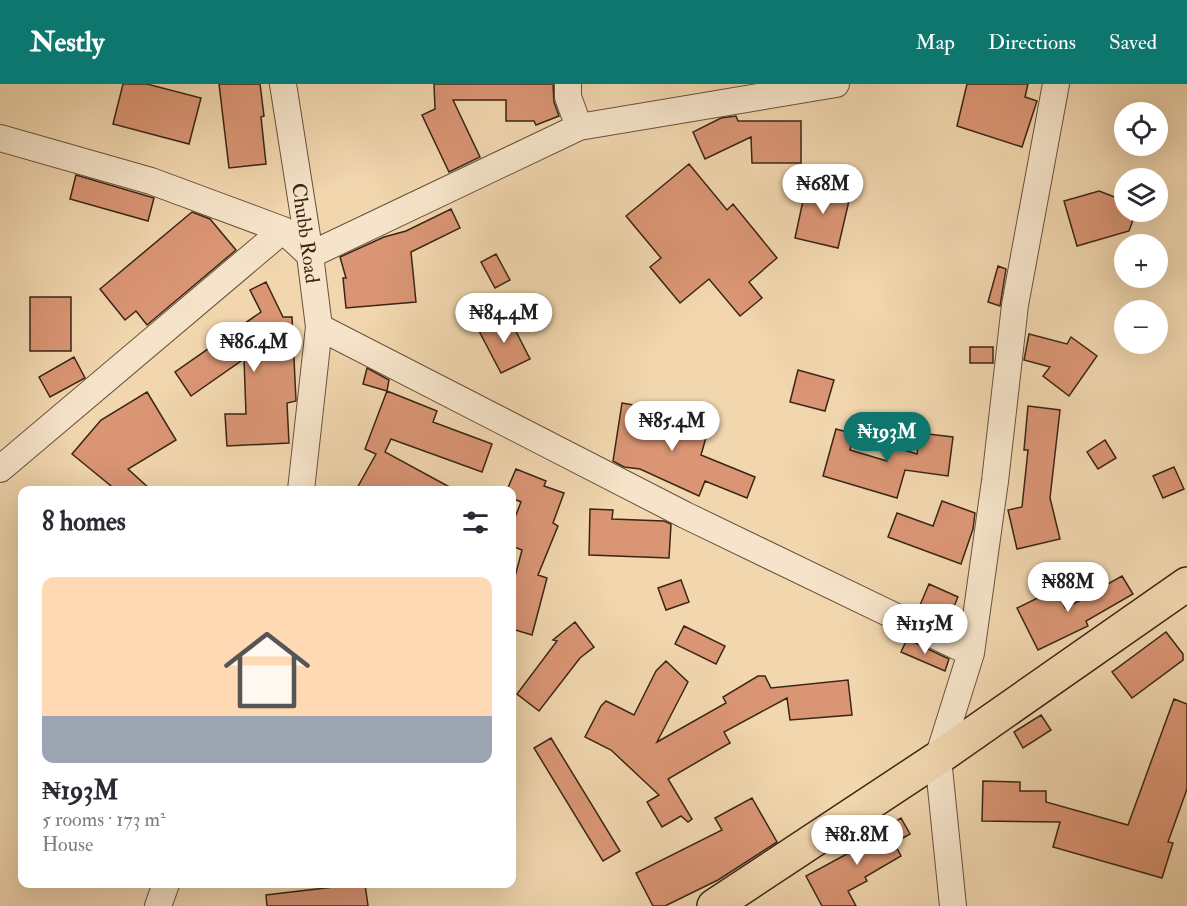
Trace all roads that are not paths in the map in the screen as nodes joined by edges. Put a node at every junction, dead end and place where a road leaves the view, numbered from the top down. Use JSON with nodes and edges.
{"nodes":[{"id":1,"x":283,"y":84,"type":"edge"},
{"id":2,"x":568,"y":84,"type":"edge"},
{"id":3,"x":836,"y":84,"type":"edge"},
{"id":4,"x":1056,"y":84,"type":"edge"},
{"id":5,"x":579,"y":127,"type":"junction"},
{"id":6,"x":0,"y":138,"type":"edge"},
{"id":7,"x":283,"y":231,"type":"junction"},
{"id":8,"x":310,"y":255,"type":"junction"},
{"id":9,"x":319,"y":327,"type":"junction"},
{"id":10,"x":0,"y":469,"type":"edge"},
{"id":11,"x":301,"y":486,"type":"edge"},
{"id":12,"x":1187,"y":584,"type":"edge"},
{"id":13,"x":971,"y":653,"type":"junction"},
{"id":14,"x":938,"y":758,"type":"junction"},
{"id":15,"x":165,"y":888,"type":"edge"},
{"id":16,"x":158,"y":906,"type":"edge"},
{"id":17,"x":714,"y":906,"type":"edge"},
{"id":18,"x":953,"y":906,"type":"edge"}],
"edges":[{"from":1,"to":8,"type":"street","name":"Chubb Road"},
{"from":2,"to":5,"type":"street"},
{"from":3,"to":5,"type":"street"},
{"from":4,"to":13,"type":"street"},
{"from":5,"to":8,"type":"street"},
{"from":6,"to":7,"type":"street"},
{"from":7,"to":8,"type":"street"},
{"from":7,"to":10,"type":"street"},
{"from":8,"to":9,"type":"street","name":"Chubb Road"},
{"from":9,"to":11,"type":"street","name":"Chubb Road"},
{"from":9,"to":13,"type":"street"},
{"from":12,"to":14,"type":"main road"},
{"from":13,"to":14,"type":"street"},
{"from":14,"to":17,"type":"main road"},
{"from":14,"to":18,"type":"street"},
{"from":15,"to":16,"type":"street"}]}
